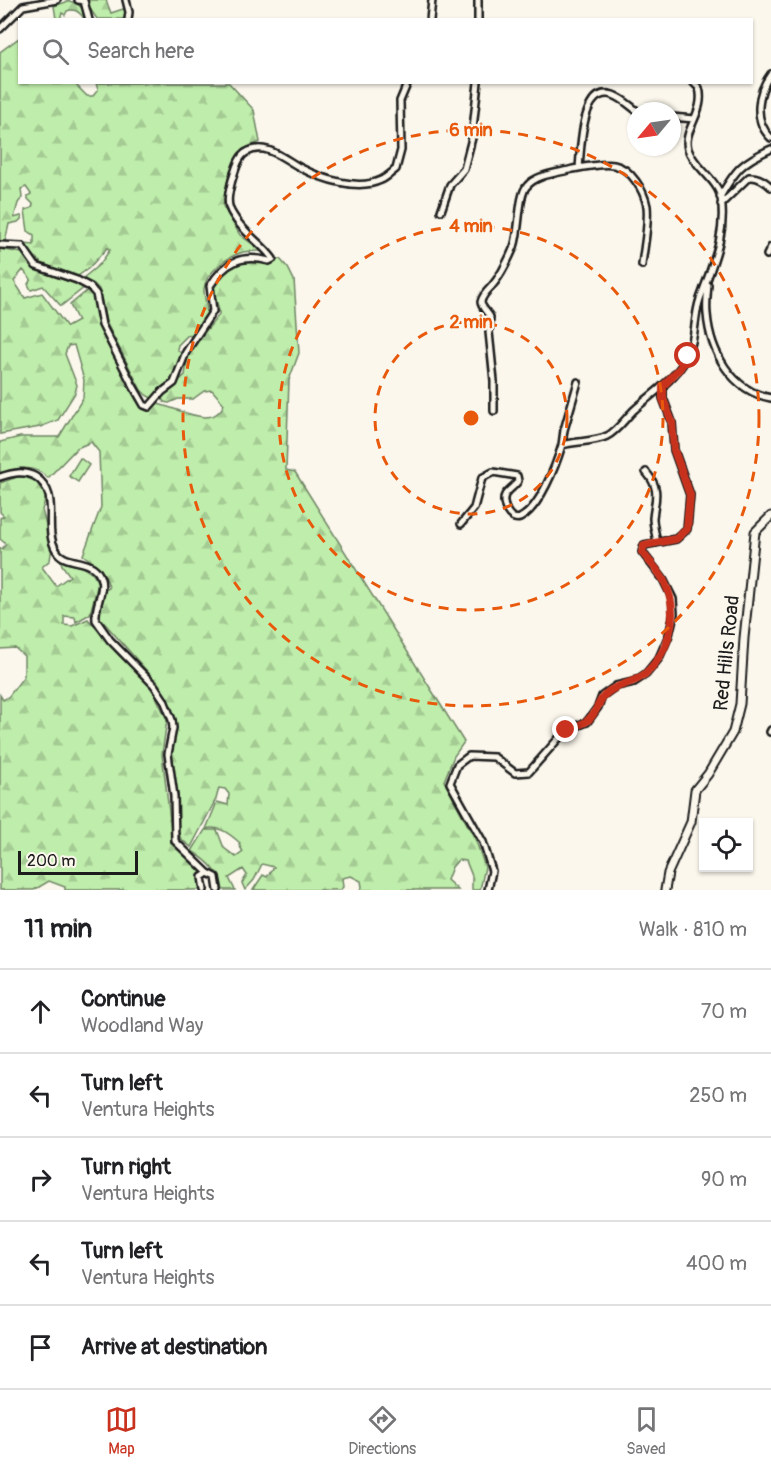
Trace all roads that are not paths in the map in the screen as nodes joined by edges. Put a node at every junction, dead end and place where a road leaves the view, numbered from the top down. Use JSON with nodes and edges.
{"nodes":[{"id":1,"x":57,"y":0,"type":"edge"},
{"id":2,"x":78,"y":0,"type":"edge"},
{"id":3,"x":126,"y":0,"type":"edge"},
{"id":4,"x":432,"y":0,"type":"edge"},
{"id":5,"x":478,"y":0,"type":"edge"},
{"id":6,"x":23,"y":3,"type":"edge"},
{"id":7,"x":88,"y":18,"type":"edge"},
{"id":8,"x":128,"y":18,"type":"edge"},
{"id":9,"x":430,"y":18,"type":"edge"},
{"id":10,"x":478,"y":18,"type":"edge"},
{"id":11,"x":0,"y":29,"type":"edge"},
{"id":12,"x":771,"y":74,"type":"edge"},
{"id":13,"x":407,"y":84,"type":"edge"},
{"id":14,"x":478,"y":84,"type":"edge"},
{"id":15,"x":696,"y":84,"type":"edge"},
{"id":16,"x":627,"y":104,"type":"edge"},
{"id":17,"x":681,"y":118,"type":"edge"},
{"id":18,"x":694,"y":119,"type":"junction"},
{"id":19,"x":771,"y":138,"type":"edge"},
{"id":20,"x":771,"y":149,"type":"edge"},
{"id":21,"x":579,"y":168,"type":"junction"},
{"id":22,"x":771,"y":187,"type":"edge"},
{"id":23,"x":720,"y":196,"type":"junction"},
{"id":24,"x":721,"y":204,"type":"junction"},
{"id":25,"x":441,"y":211,"type":"dead end"},
{"id":26,"x":0,"y":245,"type":"edge"},
{"id":27,"x":771,"y":247,"type":"edge"},
{"id":28,"x":767,"y":255,"type":"dead end"},
{"id":29,"x":642,"y":266,"type":"dead end"},
{"id":30,"x":708,"y":279,"type":"junction"},
{"id":31,"x":578,"y":382,"type":"dead end"},
{"id":32,"x":663,"y":386,"type":"junction"},
{"id":33,"x":771,"y":398,"type":"edge"},
{"id":34,"x":494,"y":411,"type":"dead end"},
{"id":35,"x":562,"y":445,"type":"junction"},
{"id":36,"x":646,"y":472,"type":"dead end"},
{"id":37,"x":0,"y":477,"type":"edge"},
{"id":38,"x":771,"y":516,"type":"edge"},
{"id":39,"x":460,"y":524,"type":"dead end"},
{"id":40,"x":657,"y":543,"type":"junction"},
{"id":41,"x":207,"y":873,"type":"junction"},
{"id":42,"x":204,"y":890,"type":"edge"},
{"id":43,"x":218,"y":890,"type":"edge"},
{"id":44,"x":488,"y":890,"type":"edge"},
{"id":45,"x":664,"y":890,"type":"edge"}],
"edges":[{"from":1,"to":6,"type":"street"},
{"from":2,"to":7,"type":"street"},
{"from":3,"to":8,"type":"street"},
{"from":4,"to":9,"type":"street"},
{"from":5,"to":10,"type":"street"},
{"from":6,"to":11,"type":"street"},
{"from":12,"to":19,"type":"street"},
{"from":13,"to":26,"type":"street"},
{"from":14,"to":25,"type":"street"},
{"from":15,"to":18,"type":"street"},
{"from":16,"to":21,"type":"street"},
{"from":17,"to":18,"type":"street"},
{"from":18,"to":23,"type":"street"},
{"from":20,"to":23,"type":"street"},
{"from":21,"to":29,"type":"street"},
{"from":21,"to":34,"type":"street"},
{"from":22,"to":24,"type":"street"},
{"from":23,"to":24,"type":"street"},
{"from":24,"to":30,"type":"street"},
{"from":27,"to":28,"type":"street"},
{"from":30,"to":32,"type":"street"},
{"from":30,"to":33,"type":"street"},
{"from":31,"to":35,"type":"street"},
{"from":32,"to":35,"type":"street"},
{"from":32,"to":40,"type":"street"},
{"from":35,"to":39,"type":"street"},
{"from":36,"to":40,"type":"street"},
{"from":37,"to":41,"type":"street"},
{"from":38,"to":45,"type":"main road","name":"Red Hills Road"},
{"from":40,"to":44,"type":"street"},
{"from":41,"to":42,"type":"street"},
{"from":41,"to":43,"type":"street"}]}
